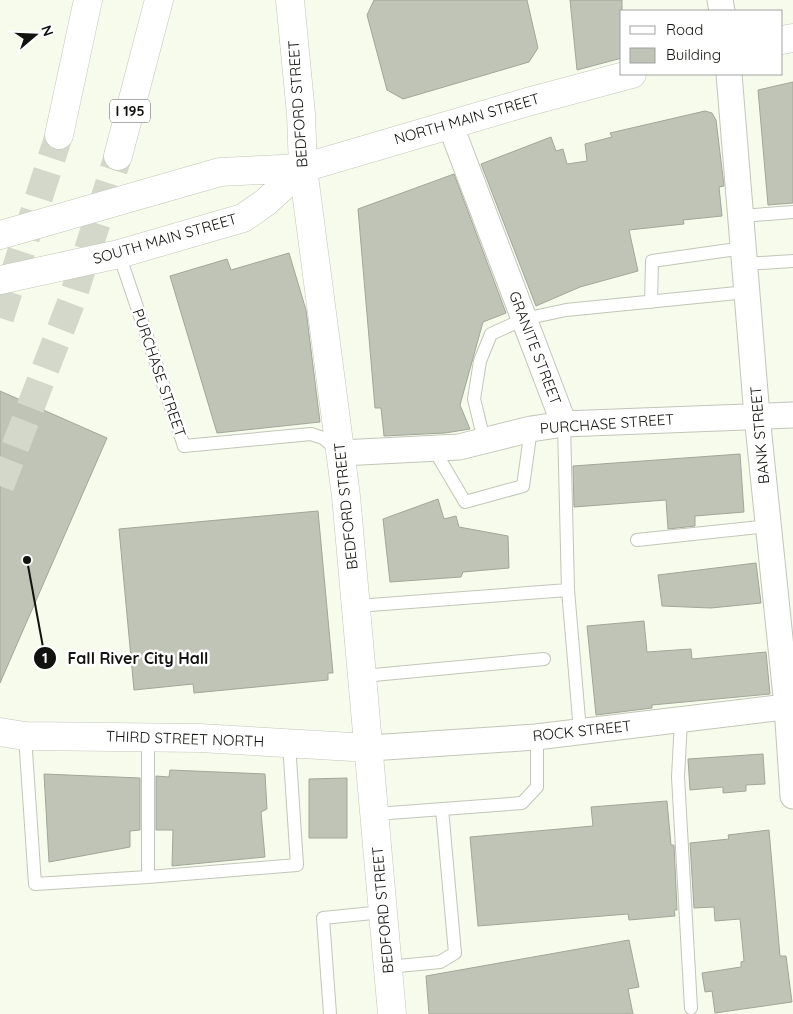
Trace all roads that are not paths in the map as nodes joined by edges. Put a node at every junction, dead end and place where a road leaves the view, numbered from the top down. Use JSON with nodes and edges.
{"nodes":[{"id":1,"x":159,"y":0,"type":"edge"},
{"id":2,"x":169,"y":0,"type":"edge"},
{"id":3,"x":290,"y":0,"type":"edge"},
{"id":4,"x":86,"y":5,"type":"edge"},
{"id":5,"x":143,"y":65,"type":"junction"},
{"id":6,"x":628,"y":75,"type":"edge"},
{"id":7,"x":729,"y":75,"type":"edge"},
{"id":8,"x":450,"y":124,"type":"junction"},
{"id":9,"x":60,"y":135,"type":"tunnel mouth"},
{"id":10,"x":118,"y":156,"type":"tunnel mouth"},
{"id":11,"x":302,"y":168,"type":"junction"},
{"id":12,"x":793,"y":212,"type":"edge"},
{"id":13,"x":741,"y":216,"type":"junction"},
{"id":14,"x":0,"y":236,"type":"edge"},
{"id":15,"x":119,"y":254,"type":"junction"},
{"id":16,"x":745,"y":256,"type":"junction"},
{"id":17,"x":793,"y":261,"type":"edge"},
{"id":18,"x":0,"y":280,"type":"edge"},
{"id":19,"x":747,"y":292,"type":"junction"},
{"id":20,"x":651,"y":302,"type":"junction"},
{"id":21,"x":524,"y":319,"type":"junction"},
{"id":22,"x":793,"y":415,"type":"edge"},
{"id":23,"x":757,"y":416,"type":"junction"},
{"id":24,"x":564,"y":424,"type":"junction"},
{"id":25,"x":531,"y":430,"type":"junction"},
{"id":26,"x":484,"y":440,"type":"junction"},
{"id":27,"x":433,"y":448,"type":"junction"},
{"id":28,"x":341,"y":453,"type":"junction"},
{"id":29,"x":769,"y":526,"type":"junction"},
{"id":30,"x":637,"y":540,"type":"dead end"},
{"id":31,"x":568,"y":590,"type":"junction"},
{"id":32,"x":357,"y":606,"type":"junction"},
{"id":33,"x":544,"y":659,"type":"dead end"},
{"id":34,"x":363,"y":676,"type":"junction"},
{"id":35,"x":790,"y":706,"type":"edge"},
{"id":36,"x":681,"y":720,"type":"junction"},
{"id":37,"x":580,"y":732,"type":"junction"},
{"id":38,"x":12,"y":734,"type":"edge"},
{"id":39,"x":537,"y":736,"type":"junction"},
{"id":40,"x":148,"y":738,"type":"junction"},
{"id":41,"x":289,"y":743,"type":"junction"},
{"id":42,"x":370,"y":748,"type":"junction"},
{"id":43,"x":793,"y":788,"type":"edge"},
{"id":44,"x":442,"y":809,"type":"junction"},
{"id":45,"x":376,"y":814,"type":"junction"},
{"id":46,"x":148,"y":878,"type":"junction"},
{"id":47,"x":384,"y":912,"type":"junction"},
{"id":48,"x":388,"y":967,"type":"junction"},
{"id":49,"x":691,"y":1008,"type":"dead end"},
{"id":50,"x":330,"y":1014,"type":"edge"},
{"id":51,"x":392,"y":1014,"type":"edge"}],
"edges":[{"from":1,"to":5,"type":"main road","number":"I 195"},
{"from":2,"to":5,"type":"main road"},
{"from":3,"to":11,"type":"main road","name":"BEDFORD STREET"},
{"from":4,"to":9,"type":"main road"},
{"from":5,"to":10,"type":"main road","number":"I 195"},
{"from":6,"to":8,"type":"main road","name":"NORTH MAIN STREET"},
{"from":7,"to":13,"type":"street","name":"BANK STREET"},
{"from":8,"to":11,"type":"main road","name":"NORTH MAIN STREET"},
{"from":8,"to":21,"type":"street","name":"GRANITE STREET"},
{"from":11,"to":14,"type":"main road"},
{"from":11,"to":15,"type":"main road","name":"SOUTH MAIN STREET"},
{"from":11,"to":28,"type":"main road","name":"BEDFORD STREET"},
{"from":12,"to":13,"type":"lane"},
{"from":13,"to":16,"type":"street","name":"BANK STREET"},
{"from":15,"to":18,"type":"main road","name":"SOUTH MAIN STREET"},
{"from":15,"to":28,"type":"lane","name":"PURCHASE STREET"},
{"from":16,"to":17,"type":"lane"},
{"from":16,"to":19,"type":"street","name":"BANK STREET"},
{"from":16,"to":20,"type":"lane"},
{"from":19,"to":20,"type":"lane"},
{"from":19,"to":23,"type":"street","name":"BANK STREET"},
{"from":20,"to":21,"type":"lane"},
{"from":21,"to":24,"type":"street","name":"GRANITE STREET"},
{"from":21,"to":26,"type":"lane"},
{"from":22,"to":23,"type":"street","name":"PURCHASE STREET"},
{"from":23,"to":24,"type":"street","name":"PURCHASE STREET"},
{"from":23,"to":29,"type":"street","name":"BANK STREET"},
{"from":24,"to":25,"type":"street","name":"PURCHASE STREET"},
{"from":24,"to":31,"type":"lane","name":"GRANITE STREET"},
{"from":25,"to":26,"type":"street","name":"PURCHASE STREET"},
{"from":25,"to":27,"type":"lane"},
{"from":26,"to":27,"type":"street","name":"PURCHASE STREET"},
{"from":27,"to":28,"type":"street","name":"PURCHASE STREET"},
{"from":28,"to":32,"type":"main road","name":"BEDFORD STREET"},
{"from":29,"to":30,"type":"lane"},
{"from":29,"to":35,"type":"street","name":"BANK STREET"},
{"from":31,"to":32,"type":"lane"},
{"from":31,"to":37,"type":"lane","name":"GRANITE STREET"},
{"from":32,"to":34,"type":"main road","name":"BEDFORD STREET"},
{"from":33,"to":34,"type":"lane"},
{"from":34,"to":42,"type":"main road","name":"BEDFORD STREET"},
{"from":35,"to":36,"type":"street","name":"ROCK STREET"},
{"from":35,"to":43,"type":"street","name":"BANK STREET"},
{"from":36,"to":37,"type":"street","name":"ROCK STREET"},
{"from":36,"to":49,"type":"lane"},
{"from":37,"to":39,"type":"street","name":"ROCK STREET"},
{"from":38,"to":40,"type":"main road","name":"THIRD STREET NORTH"},
{"from":38,"to":46,"type":"lane"},
{"from":39,"to":42,"type":"street","name":"ROCK STREET"},
{"from":39,"to":44,"type":"lane"},
{"from":40,"to":41,"type":"main road","name":"THIRD STREET NORTH"},
{"from":40,"to":46,"type":"lane"},
{"from":41,"to":42,"type":"main road","name":"THIRD STREET NORTH"},
{"from":41,"to":46,"type":"lane"},
{"from":42,"to":45,"type":"main road","name":"BEDFORD STREET"},
{"from":44,"to":45,"type":"lane"},
{"from":44,"to":48,"type":"lane"},
{"from":45,"to":47,"type":"main road","name":"BEDFORD STREET"},
{"from":47,"to":48,"type":"main road","name":"BEDFORD STREET"},
{"from":47,"to":50,"type":"lane"},
{"from":48,"to":51,"type":"main road","name":"BEDFORD STREET"}]}
